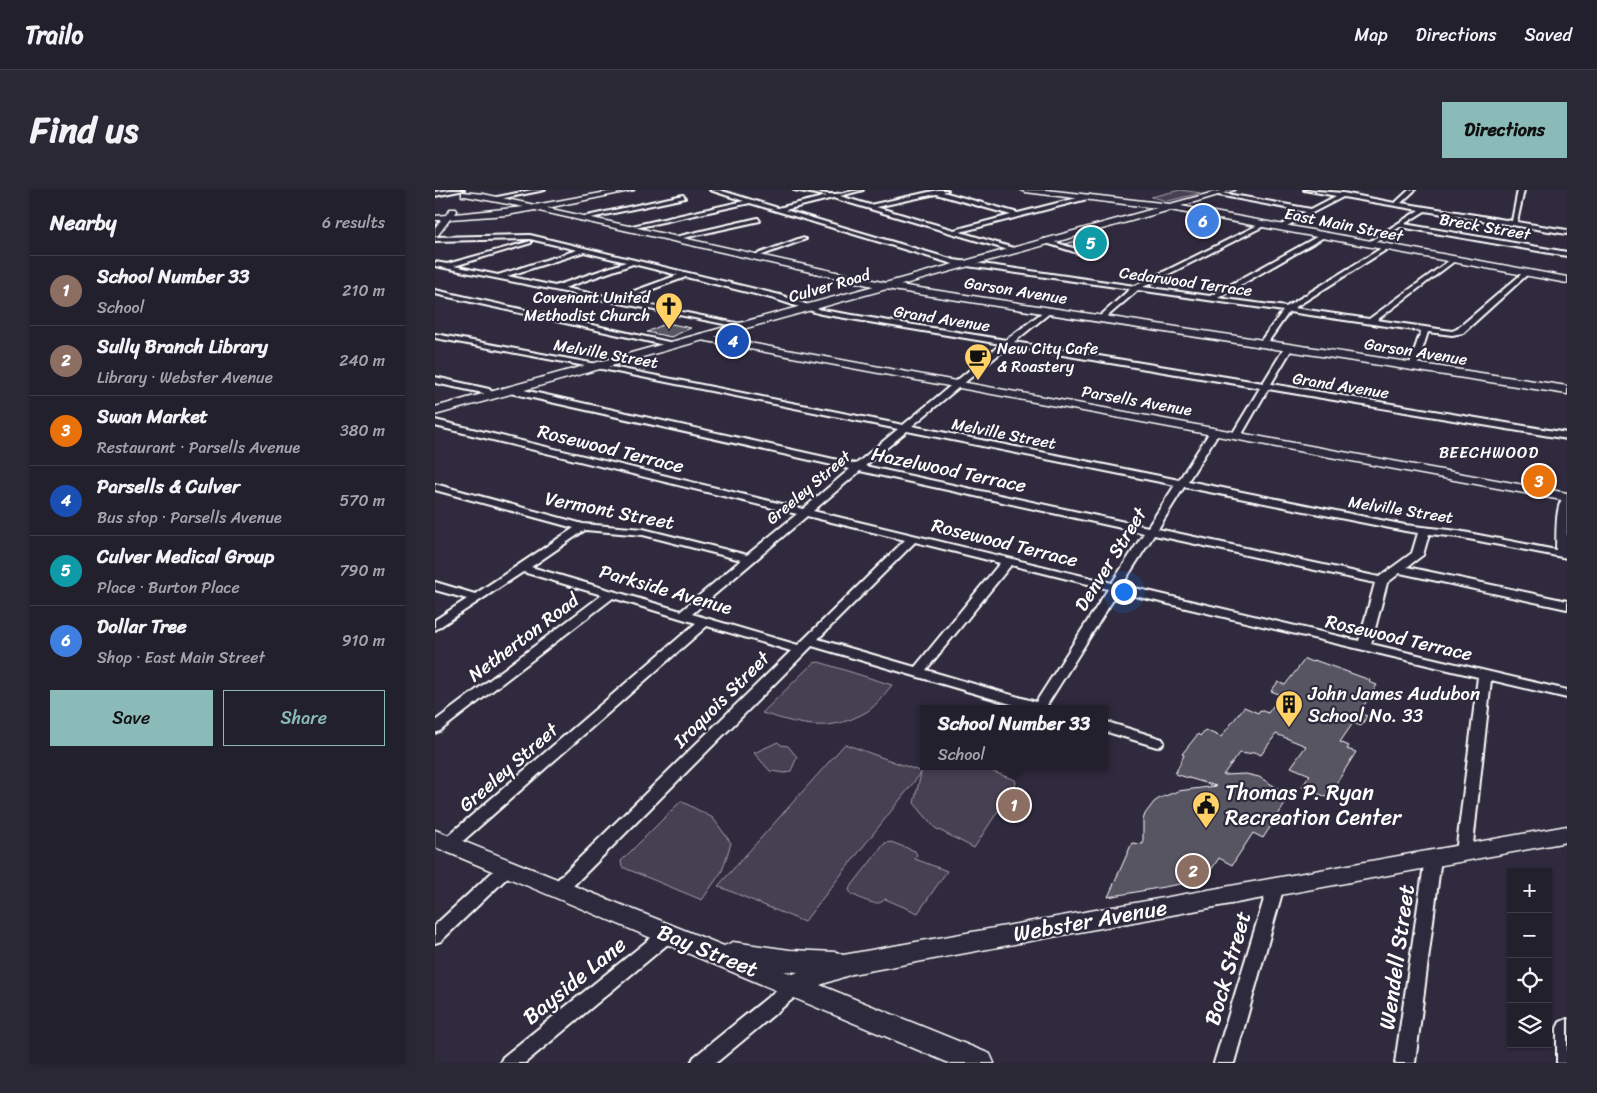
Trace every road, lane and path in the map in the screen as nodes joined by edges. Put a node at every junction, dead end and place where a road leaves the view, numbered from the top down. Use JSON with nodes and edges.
{"nodes":[{"id":1,"x":542,"y":190,"type":"edge"},
{"id":2,"x":630,"y":190,"type":"edge"},
{"id":3,"x":727,"y":190,"type":"edge"},
{"id":4,"x":797,"y":190,"type":"edge"},
{"id":5,"x":860,"y":190,"type":"edge"},
{"id":6,"x":945,"y":190,"type":"edge"},
{"id":7,"x":1025,"y":190,"type":"edge"},
{"id":8,"x":1231,"y":190,"type":"edge"},
{"id":9,"x":1307,"y":190,"type":"edge"},
{"id":10,"x":1352,"y":190,"type":"edge"},
{"id":11,"x":1412,"y":190,"type":"edge"},
{"id":12,"x":1521,"y":190,"type":"edge"},
{"id":13,"x":716,"y":191,"type":"edge"},
{"id":14,"x":465,"y":192,"type":"edge"},
{"id":15,"x":937,"y":192,"type":"junction"},
{"id":16,"x":435,"y":194,"type":"edge"},
{"id":17,"x":1216,"y":194,"type":"junction"},
{"id":18,"x":683,"y":196,"type":"dead end"},
{"id":19,"x":832,"y":196,"type":"junction"},
{"id":20,"x":1343,"y":196,"type":"junction"},
{"id":21,"x":1089,"y":197,"type":"junction"},
{"id":22,"x":495,"y":198,"type":"junction"},
{"id":23,"x":751,"y":201,"type":"junction"},
{"id":24,"x":1397,"y":204,"type":"junction"},
{"id":25,"x":870,"y":207,"type":"junction"},
{"id":26,"x":1170,"y":207,"type":"junction"},
{"id":27,"x":536,"y":208,"type":"junction"},
{"id":28,"x":1424,"y":209,"type":"junction"},
{"id":29,"x":778,"y":210,"type":"junction"},
{"id":30,"x":1312,"y":210,"type":"junction"},
{"id":31,"x":1017,"y":215,"type":"junction"},
{"id":32,"x":448,"y":217,"type":"junction"},
{"id":33,"x":435,"y":218,"type":"edge"},
{"id":34,"x":581,"y":218,"type":"junction"},
{"id":35,"x":758,"y":220,"type":"dead end"},
{"id":36,"x":1264,"y":224,"type":"junction"},
{"id":37,"x":1514,"y":224,"type":"junction"},
{"id":38,"x":1399,"y":225,"type":"junction"},
{"id":39,"x":1281,"y":227,"type":"junction"},
{"id":40,"x":627,"y":228,"type":"junction"},
{"id":41,"x":955,"y":231,"type":"junction"},
{"id":42,"x":1567,"y":232,"type":"edge"},
{"id":43,"x":435,"y":233,"type":"edge"},
{"id":44,"x":1324,"y":235,"type":"junction"},
{"id":45,"x":674,"y":238,"type":"junction"},
{"id":46,"x":435,"y":239,"type":"edge"},
{"id":47,"x":539,"y":239,"type":"junction"},
{"id":48,"x":803,"y":239,"type":"dead end"},
{"id":49,"x":1045,"y":242,"type":"junction"},
{"id":50,"x":1369,"y":244,"type":"junction"},
{"id":51,"x":1387,"y":247,"type":"junction"},
{"id":52,"x":584,"y":250,"type":"junction"},
{"id":53,"x":1015,"y":250,"type":"junction"},
{"id":54,"x":1086,"y":254,"type":"dead end"},
{"id":55,"x":1567,"y":254,"type":"edge"},
{"id":56,"x":755,"y":256,"type":"junction"},
{"id":57,"x":1455,"y":260,"type":"junction"},
{"id":58,"x":633,"y":262,"type":"junction"},
{"id":59,"x":435,"y":264,"type":"edge"},
{"id":60,"x":965,"y":264,"type":"junction"},
{"id":61,"x":446,"y":266,"type":"junction"},
{"id":62,"x":1527,"y":273,"type":"junction"},
{"id":63,"x":685,"y":275,"type":"junction"},
{"id":64,"x":499,"y":277,"type":"junction"},
{"id":65,"x":1567,"y":280,"type":"edge"},
{"id":66,"x":886,"y":286,"type":"junction"},
{"id":67,"x":555,"y":288,"type":"junction"},
{"id":68,"x":1136,"y":288,"type":"junction"},
{"id":69,"x":435,"y":292,"type":"edge"},
{"id":70,"x":1212,"y":298,"type":"junction"},
{"id":71,"x":614,"y":301,"type":"junction"},
{"id":72,"x":805,"y":308,"type":"junction"},
{"id":73,"x":1288,"y":309,"type":"junction"},
{"id":74,"x":1048,"y":310,"type":"junction"},
{"id":75,"x":1102,"y":319,"type":"junction"},
{"id":76,"x":1371,"y":321,"type":"junction"},
{"id":77,"x":741,"y":326,"type":"junction"},
{"id":78,"x":1425,"y":329,"type":"junction"},
{"id":79,"x":435,"y":336,"type":"edge"},
{"id":80,"x":700,"y":337,"type":"junction"},
{"id":81,"x":1006,"y":343,"type":"junction"},
{"id":82,"x":1263,"y":343,"type":"junction"},
{"id":83,"x":673,"y":345,"type":"junction"},
{"id":84,"x":1289,"y":347,"type":"junction"},
{"id":85,"x":596,"y":366,"type":"junction"},
{"id":86,"x":1413,"y":366,"type":"junction"},
{"id":87,"x":435,"y":380,"type":"edge"},
{"id":88,"x":956,"y":384,"type":"junction"},
{"id":89,"x":435,"y":385,"type":"edge"},
{"id":90,"x":1265,"y":386,"type":"junction"},
{"id":91,"x":510,"y":390,"type":"junction"},
{"id":92,"x":1567,"y":390,"type":"edge"},
{"id":93,"x":491,"y":395,"type":"junction"},
{"id":94,"x":435,"y":411,"type":"edge"},
{"id":95,"x":435,"y":423,"type":"edge"},
{"id":96,"x":905,"y":428,"type":"junction"},
{"id":97,"x":1214,"y":432,"type":"junction"},
{"id":98,"x":1236,"y":436,"type":"junction"},
{"id":99,"x":1567,"y":436,"type":"edge"},
{"id":100,"x":859,"y":468,"type":"junction"},
{"id":101,"x":1180,"y":483,"type":"junction"},
{"id":102,"x":435,"y":487,"type":"edge"},
{"id":103,"x":1567,"y":498,"type":"edge"},
{"id":104,"x":805,"y":512,"type":"junction"},
{"id":105,"x":583,"y":527,"type":"junction"},
{"id":106,"x":1149,"y":531,"type":"junction"},
{"id":107,"x":1424,"y":531,"type":"junction"},
{"id":108,"x":913,"y":538,"type":"junction"},
{"id":109,"x":1564,"y":555,"type":"edge"},
{"id":110,"x":750,"y":559,"type":"junction"},
{"id":111,"x":1008,"y":561,"type":"junction"},
{"id":112,"x":522,"y":568,"type":"junction"},
{"id":113,"x":1397,"y":569,"type":"junction"},
{"id":114,"x":1381,"y":581,"type":"junction"},
{"id":115,"x":435,"y":586,"type":"edge"},
{"id":116,"x":1115,"y":587,"type":"junction"},
{"id":117,"x":611,"y":594,"type":"junction"},
{"id":118,"x":476,"y":598,"type":"junction"},
{"id":119,"x":1567,"y":605,"type":"edge"},
{"id":120,"x":684,"y":614,"type":"junction"},
{"id":121,"x":706,"y":621,"type":"junction"},
{"id":122,"x":435,"y":626,"type":"edge"},
{"id":123,"x":805,"y":645,"type":"junction"},
{"id":124,"x":1364,"y":647,"type":"junction"},
{"id":125,"x":918,"y":672,"type":"junction"},
{"id":126,"x":1485,"y":674,"type":"junction"},
{"id":127,"x":1567,"y":694,"type":"edge"},
{"id":128,"x":1032,"y":705,"type":"edge"},
{"id":129,"x":1044,"y":705,"type":"edge"},
{"id":130,"x":1108,"y":727,"type":"edge"},
{"id":131,"x":435,"y":728,"type":"edge"},
{"id":132,"x":1157,"y":742,"type":"dead end"},
{"id":133,"x":1567,"y":834,"type":"edge"},
{"id":134,"x":442,"y":841,"type":"edge"},
{"id":135,"x":1464,"y":853,"type":"junction"},
{"id":136,"x":1433,"y":858,"type":"junction"},
{"id":137,"x":507,"y":868,"type":"junction"},
{"id":138,"x":1276,"y":886,"type":"junction"},
{"id":139,"x":559,"y":889,"type":"junction"},
{"id":140,"x":668,"y":934,"type":"junction"},
{"id":141,"x":435,"y":936,"type":"edge"},
{"id":142,"x":699,"y":946,"type":"junction"},
{"id":143,"x":852,"y":963,"type":"junction"},
{"id":144,"x":795,"y":986,"type":"junction"},
{"id":145,"x":1567,"y":1028,"type":"edge"},
{"id":146,"x":510,"y":1063,"type":"edge"},
{"id":147,"x":701,"y":1063,"type":"edge"},
{"id":148,"x":980,"y":1063,"type":"edge"},
{"id":149,"x":1224,"y":1063,"type":"edge"},
{"id":150,"x":1405,"y":1063,"type":"edge"},
{"id":151,"x":1567,"y":1063,"type":"edge"}],
"edges":[{"from":1,"to":22,"type":"street"},
{"from":2,"to":27,"type":"street"},
{"from":3,"to":13,"type":"street"},
{"from":4,"to":19,"type":"street"},
{"from":5,"to":19,"type":"street"},
{"from":6,"to":15,"type":"street"},
{"from":7,"to":21,"type":"main road","name":"East Main Street"},
{"from":8,"to":17,"type":"main road","name":"Culver Road"},
{"from":9,"to":20,"type":"street"},
{"from":10,"to":20,"type":"street"},
{"from":11,"to":24,"type":"street"},
{"from":12,"to":37,"type":"street"},
{"from":13,"to":23,"type":"street","name":"Cedarwood Terrace"},
{"from":14,"to":16,"type":"street"},
{"from":14,"to":22,"type":"street","name":"Garson Avenue"},
{"from":14,"to":32,"type":"street"},
{"from":15,"to":25,"type":"street"},
{"from":15,"to":31,"type":"street"},
{"from":17,"to":26,"type":"main road","name":"Culver Road"},
{"from":17,"to":30,"type":"street"},
{"from":18,"to":34,"type":"street"},
{"from":19,"to":25,"type":"street"},
{"from":19,"to":29,"type":"street"},
{"from":20,"to":24,"type":"street"},
{"from":20,"to":30,"type":"street"},
{"from":21,"to":26,"type":"main road","name":"East Main Street"},
{"from":21,"to":31,"type":"street"},
{"from":22,"to":27,"type":"street","name":"Garson Avenue"},
{"from":23,"to":29,"type":"street","name":"Cedarwood Terrace"},
{"from":23,"to":40,"type":"street"},
{"from":24,"to":28,"type":"street"},
{"from":25,"to":41,"type":"street"},
{"from":26,"to":36,"type":"main road","name":"East Main Street"},
{"from":26,"to":49,"type":"main road","name":"Culver Road"},
{"from":27,"to":32,"type":"street"},
{"from":27,"to":34,"type":"street","name":"Garson Avenue"},
{"from":28,"to":37,"type":"street"},
{"from":28,"to":38,"type":"street"},
{"from":29,"to":60,"type":"street","name":"Cedarwood Terrace"},
{"from":30,"to":39,"type":"street"},
{"from":31,"to":41,"type":"street"},
{"from":32,"to":33,"type":"street"},
{"from":32,"to":43,"type":"street"},
{"from":34,"to":40,"type":"street","name":"Garson Avenue"},
{"from":35,"to":45,"type":"street"},
{"from":36,"to":39,"type":"main road","name":"East Main Street"},
{"from":36,"to":68,"type":"street"},
{"from":37,"to":42,"type":"street"},
{"from":38,"to":50,"type":"street"},
{"from":38,"to":55,"type":"street","name":"Breck Street"},
{"from":39,"to":44,"type":"main road","name":"East Main Street"},
{"from":40,"to":45,"type":"street","name":"Garson Avenue"},
{"from":41,"to":53,"type":"street"},
{"from":44,"to":50,"type":"main road","name":"East Main Street"},
{"from":44,"to":70,"type":"street"},
{"from":45,"to":56,"type":"street","name":"Garson Avenue"},
{"from":46,"to":47,"type":"street","name":"Grand Avenue"},
{"from":47,"to":52,"type":"street","name":"Grand Avenue"},
{"from":47,"to":61,"type":"street"},
{"from":48,"to":56,"type":"street"},
{"from":49,"to":53,"type":"main road","name":"Culver Road"},
{"from":49,"to":54,"type":"street"},
{"from":50,"to":51,"type":"main road","name":"East Main Street"},
{"from":51,"to":57,"type":"main road","name":"East Main Street"},
{"from":51,"to":73,"type":"street"},
{"from":52,"to":58,"type":"street","name":"Grand Avenue"},
{"from":52,"to":64,"type":"street"},
{"from":53,"to":60,"type":"main road","name":"Culver Road"},
{"from":56,"to":66,"type":"street","name":"Garson Avenue"},
{"from":57,"to":62,"type":"main road","name":"East Main Street"},
{"from":57,"to":76,"type":"street"},
{"from":58,"to":63,"type":"street","name":"Grand Avenue"},
{"from":58,"to":67,"type":"street"},
{"from":59,"to":61,"type":"street"},
{"from":60,"to":66,"type":"main road","name":"Culver Road"},
{"from":60,"to":68,"type":"street","name":"Cedarwood Terrace"},
{"from":61,"to":64,"type":"street"},
{"from":62,"to":65,"type":"main road","name":"East Main Street"},
{"from":62,"to":78,"type":"street","name":"Cedarwood Terrace"},
{"from":63,"to":71,"type":"street"},
{"from":63,"to":72,"type":"street","name":"Grand Avenue"},
{"from":64,"to":67,"type":"street"},
{"from":66,"to":72,"type":"main road","name":"Culver Road"},
{"from":66,"to":74,"type":"street","name":"Garson Avenue"},
{"from":67,"to":71,"type":"street"},
{"from":68,"to":70,"type":"street","name":"Cedarwood Terrace"},
{"from":68,"to":75,"type":"street"},
{"from":69,"to":83,"type":"street"},
{"from":70,"to":73,"type":"street","name":"Cedarwood Terrace"},
{"from":71,"to":77,"type":"street"},
{"from":72,"to":77,"type":"main road","name":"Culver Road"},
{"from":72,"to":81,"type":"street","name":"Grand Avenue"},
{"from":73,"to":76,"type":"street","name":"Cedarwood Terrace"},
{"from":73,"to":82,"type":"street"},
{"from":74,"to":75,"type":"street","name":"Garson Avenue"},
{"from":74,"to":81,"type":"street","name":"Greeley Street"},
{"from":75,"to":82,"type":"street","name":"Garson Avenue"},
{"from":76,"to":78,"type":"street","name":"Cedarwood Terrace"},
{"from":77,"to":80,"type":"main road","name":"Culver Road"},
{"from":78,"to":86,"type":"street"},
{"from":79,"to":85,"type":"street","name":"Melville Street"},
{"from":80,"to":83,"type":"main road","name":"Culver Road"},
{"from":80,"to":88,"type":"street","name":"Parsells Avenue"},
{"from":81,"to":88,"type":"street","name":"Greeley Street"},
{"from":81,"to":90,"type":"street","name":"Grand Avenue"},
{"from":82,"to":84,"type":"street","name":"Garson Avenue"},
{"from":83,"to":85,"type":"main road","name":"Culver Road"},
{"from":84,"to":86,"type":"street","name":"Garson Avenue"},
{"from":84,"to":90,"type":"street"},
{"from":85,"to":91,"type":"main road","name":"Culver Road"},
{"from":85,"to":96,"type":"street","name":"Melville Street"},
{"from":86,"to":92,"type":"street","name":"Garson Avenue"},
{"from":87,"to":93,"type":"street"},
{"from":88,"to":96,"type":"street","name":"Greeley Street"},
{"from":88,"to":97,"type":"street","name":"Parsells Avenue"},
{"from":89,"to":93,"type":"street"},
{"from":90,"to":98,"type":"street"},
{"from":90,"to":99,"type":"street","name":"Grand Avenue"},
{"from":91,"to":93,"type":"main road","name":"Culver Road"},
{"from":91,"to":100,"type":"street","name":"Hazelwood Terrace"},
{"from":93,"to":94,"type":"main road","name":"Culver Road"},
{"from":95,"to":104,"type":"street","name":"Rosewood Terrace"},
{"from":96,"to":100,"type":"street","name":"Greeley Street"},
{"from":96,"to":101,"type":"street","name":"Melville Street"},
{"from":97,"to":98,"type":"street","name":"Parsells Avenue"},
{"from":97,"to":101,"type":"street","name":"Denver Street"},
{"from":98,"to":103,"type":"street","name":"Parsells Avenue"},
{"from":100,"to":104,"type":"street","name":"Greeley Street"},
{"from":100,"to":106,"type":"street","name":"Hazelwood Terrace"},
{"from":101,"to":106,"type":"street","name":"Denver Street"},
{"from":101,"to":107,"type":"street","name":"Melville Street"},
{"from":102,"to":105,"type":"street","name":"Vermont Street"},
{"from":103,"to":109,"type":"street"},
{"from":104,"to":108,"type":"street","name":"Rosewood Terrace"},
{"from":104,"to":110,"type":"street","name":"Greeley Street"},
{"from":105,"to":110,"type":"street","name":"Vermont Street"},
{"from":105,"to":112,"type":"street"},
{"from":106,"to":114,"type":"street","name":"Hazelwood Terrace"},
{"from":106,"to":116,"type":"street","name":"Denver Street"},
{"from":107,"to":109,"type":"street","name":"Melville Street"},
{"from":107,"to":113,"type":"street"},
{"from":108,"to":111,"type":"street","name":"Rosewood Terrace"},
{"from":108,"to":123,"type":"street","name":"Iroquois Street"},
{"from":110,"to":120,"type":"street","name":"Greeley Street"},
{"from":111,"to":116,"type":"street","name":"Rosewood Terrace"},
{"from":111,"to":125,"type":"street"},
{"from":112,"to":117,"type":"street","name":"Parkside Avenue"},
{"from":112,"to":118,"type":"street"},
{"from":113,"to":114,"type":"street"},
{"from":113,"to":119,"type":"street"},
{"from":114,"to":124,"type":"street"},
{"from":115,"to":118,"type":"street"},
{"from":116,"to":124,"type":"street","name":"Rosewood Terrace"},
{"from":116,"to":129,"type":"street","name":"Denver Street"},
{"from":117,"to":120,"type":"street","name":"Parkside Avenue"},
{"from":117,"to":131,"type":"street","name":"Netherton Road"},
{"from":118,"to":122,"type":"street"},
{"from":120,"to":121,"type":"street","name":"Parkside Avenue"},
{"from":121,"to":123,"type":"street","name":"Parkside Avenue"},
{"from":121,"to":134,"type":"street","name":"Greeley Street"},
{"from":123,"to":125,"type":"street","name":"Parkside Avenue"},
{"from":123,"to":139,"type":"street","name":"Iroquois Street"},
{"from":124,"to":126,"type":"street","name":"Rosewood Terrace"},
{"from":125,"to":128,"type":"street","name":"Parkside Avenue"},
{"from":126,"to":127,"type":"street","name":"Rosewood Terrace"},
{"from":126,"to":135,"type":"street"},
{"from":130,"to":132,"type":"street"},
{"from":133,"to":135,"type":"street","name":"Webster Avenue"},
{"from":134,"to":137,"type":"street","name":"Bay Street"},
{"from":135,"to":136,"type":"street","name":"Webster Avenue"},
{"from":136,"to":138,"type":"street","name":"Webster Avenue"},
{"from":136,"to":150,"type":"street","name":"Wendell Street"},
{"from":137,"to":139,"type":"street","name":"Bay Street"},
{"from":137,"to":141,"type":"street"},
{"from":138,"to":143,"type":"street","name":"Webster Avenue"},
{"from":138,"to":149,"type":"street","name":"Bock Street"},
{"from":139,"to":140,"type":"street","name":"Bay Street"},
{"from":140,"to":142,"type":"street","name":"Bay Street"},
{"from":140,"to":146,"type":"street","name":"Bayside Lane"},
{"from":142,"to":143,"type":"street"},
{"from":142,"to":144,"type":"street","name":"Bay Street"},
{"from":143,"to":144,"type":"street","name":"Webster Avenue"},
{"from":144,"to":147,"type":"street"},
{"from":144,"to":148,"type":"street","name":"Bay Street"},
{"from":145,"to":151,"type":"street"}]}
